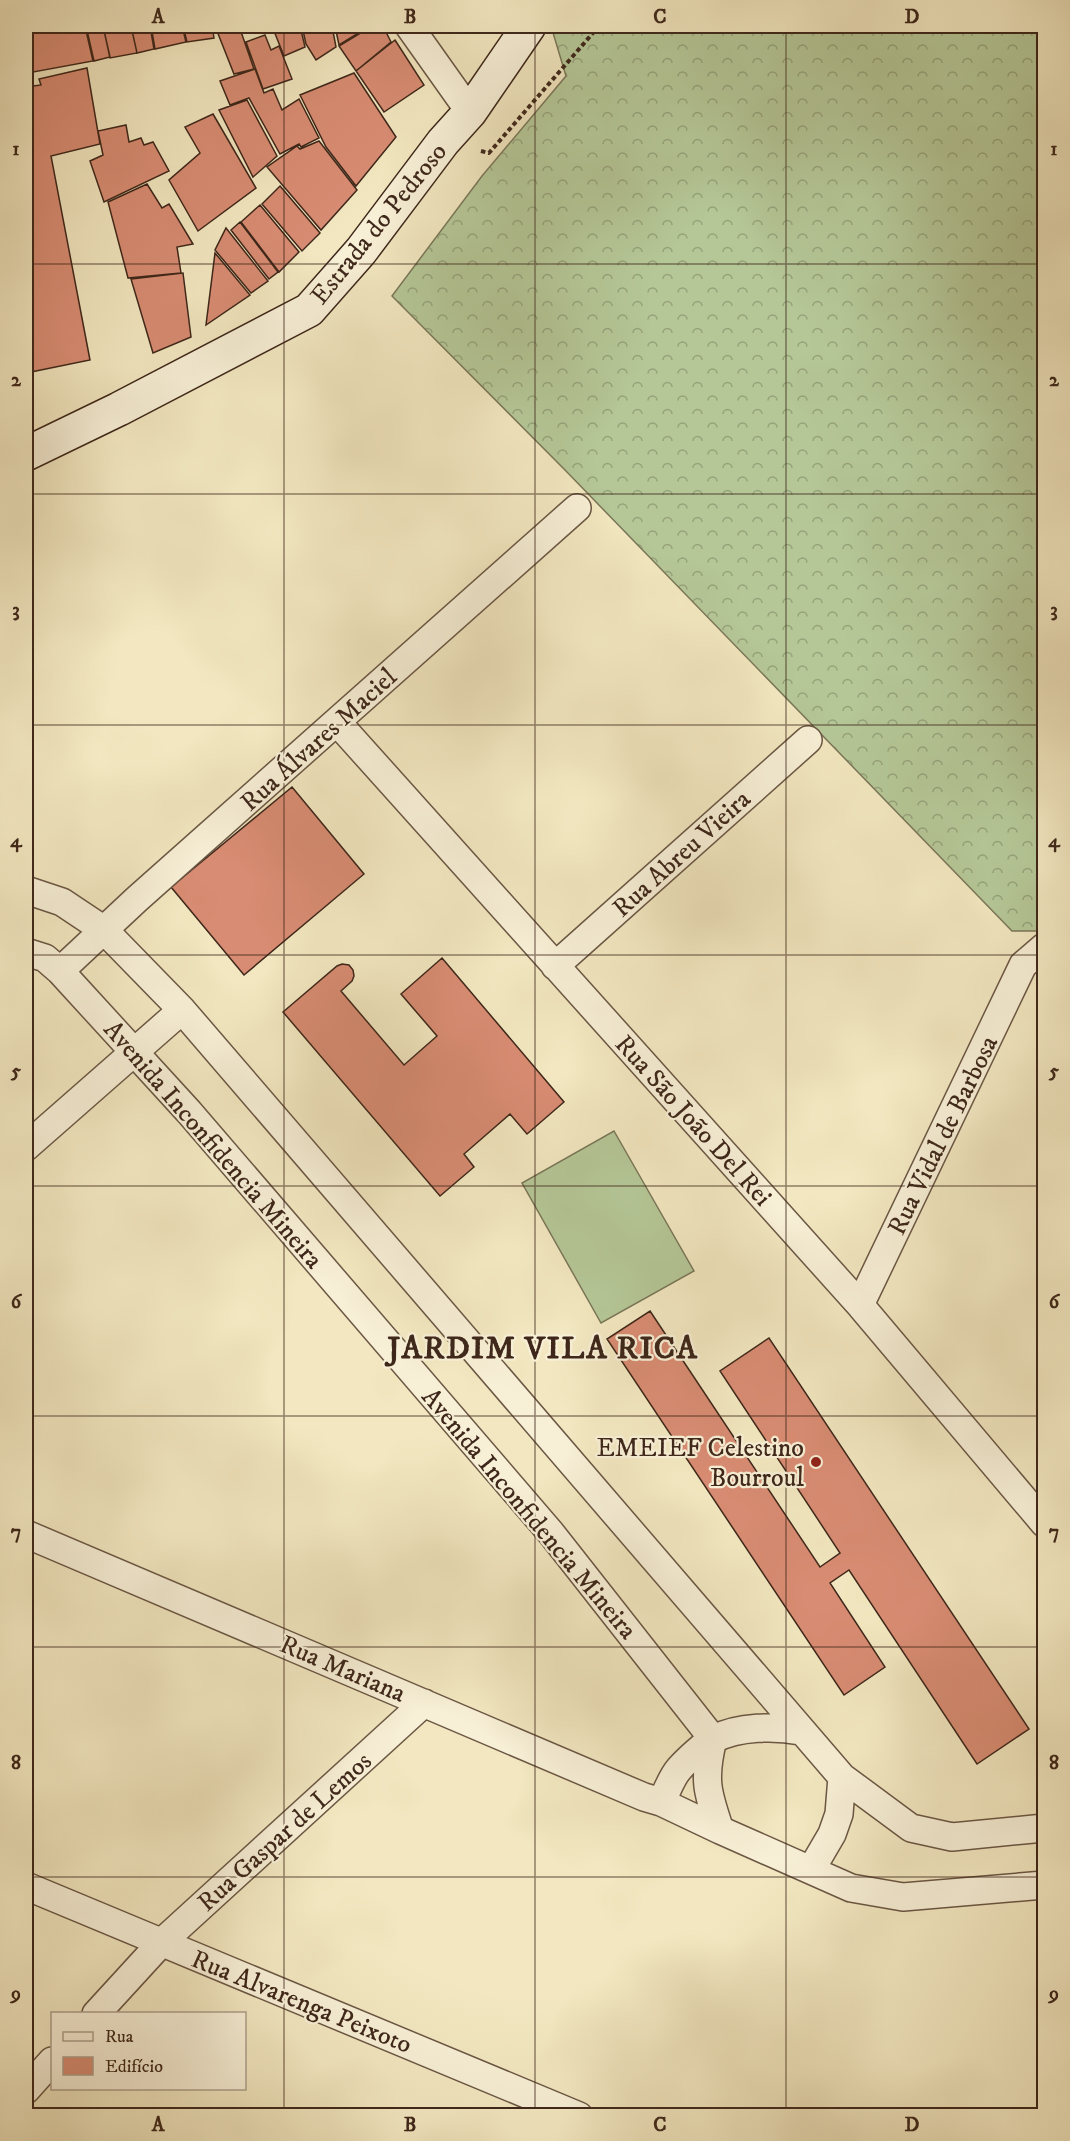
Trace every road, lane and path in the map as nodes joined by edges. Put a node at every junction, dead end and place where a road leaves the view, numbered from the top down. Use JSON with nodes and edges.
{"nodes":[{"id":1,"x":409,"y":26,"type":"edge"},
{"id":2,"x":515,"y":26,"type":"edge"},
{"id":3,"x":529,"y":26,"type":"edge"},
{"id":4,"x":599,"y":26,"type":"edge"},
{"id":5,"x":470,"y":112,"type":"junction"},
{"id":6,"x":442,"y":142,"type":"junction"},
{"id":7,"x":119,"y":409,"type":"junction"},
{"id":8,"x":26,"y":431,"type":"edge"},
{"id":9,"x":26,"y":454,"type":"edge"},
{"id":10,"x":577,"y":508,"type":"dead end"},
{"id":11,"x":337,"y":722,"type":"junction"},
{"id":12,"x":808,"y":741,"type":"dead end"},
{"id":13,"x":26,"y":890,"type":"edge"},
{"id":14,"x":104,"y":930,"type":"junction"},
{"id":15,"x":1044,"y":947,"type":"edge"},
{"id":16,"x":26,"y":952,"type":"edge"},
{"id":17,"x":555,"y":966,"type":"junction"},
{"id":18,"x":60,"y":971,"type":"junction"},
{"id":19,"x":182,"y":1010,"type":"junction"},
{"id":20,"x":134,"y":1052,"type":"junction"},
{"id":21,"x":26,"y":1147,"type":"edge"},
{"id":22,"x":860,"y":1305,"type":"junction"},
{"id":23,"x":1044,"y":1523,"type":"edge"},
{"id":24,"x":26,"y":1534,"type":"edge"},
{"id":25,"x":424,"y":1703,"type":"junction"},
{"id":26,"x":801,"y":1731,"type":"junction"},
{"id":27,"x":713,"y":1739,"type":"junction"},
{"id":28,"x":842,"y":1777,"type":"junction"},
{"id":29,"x":662,"y":1802,"type":"junction"},
{"id":30,"x":1044,"y":1828,"type":"edge"},
{"id":31,"x":720,"y":1830,"type":"junction"},
{"id":32,"x":811,"y":1870,"type":"junction"},
{"id":33,"x":1044,"y":1885,"type":"edge"},
{"id":34,"x":26,"y":1886,"type":"edge"},
{"id":35,"x":161,"y":1943,"type":"junction"},
{"id":36,"x":97,"y":2012,"type":"edge"},
{"id":37,"x":51,"y":2062,"type":"edge"},
{"id":38,"x":26,"y":2090,"type":"edge"},
{"id":39,"x":579,"y":2115,"type":"edge"}],
"edges":[{"from":1,"to":5,"type":"street"},
{"from":2,"to":5,"type":"main road","name":"Estrada do Pedroso"},
{"from":3,"to":5,"type":"main road","name":"Estrada do Pedroso"},
{"from":4,"to":6,"type":"path"},
{"from":5,"to":6,"type":"main road","name":"Estrada do Pedroso"},
{"from":6,"to":7,"type":"main road","name":"Estrada do Pedroso"},
{"from":7,"to":8,"type":"main road","name":"Estrada do Pedroso"},
{"from":7,"to":9,"type":"main road","name":"Estrada do Pedroso"},
{"from":10,"to":11,"type":"street","name":"Rua Álvares Maciel"},
{"from":11,"to":14,"type":"street","name":"Rua Álvares Maciel"},
{"from":11,"to":17,"type":"street","name":"Rua São João Del Rei"},
{"from":12,"to":17,"type":"street","name":"Rua Abreu Vieira"},
{"from":13,"to":14,"type":"street"},
{"from":14,"to":18,"type":"street","name":"Rua Álvares Maciel"},
{"from":14,"to":19,"type":"street"},
{"from":15,"to":22,"type":"street","name":"Rua Vidal de Barbosa"},
{"from":16,"to":18,"type":"street","name":"Avenida Inconfidencia Mineira"},
{"from":17,"to":22,"type":"street","name":"Rua São João Del Rei"},
{"from":18,"to":20,"type":"street","name":"Avenida Inconfidencia Mineira"},
{"from":19,"to":20,"type":"street"},
{"from":19,"to":26,"type":"street"},
{"from":20,"to":21,"type":"street"},
{"from":20,"to":27,"type":"street","name":"Avenida Inconfidencia Mineira"},
{"from":22,"to":23,"type":"street","name":"Rua São João Del Rei"},
{"from":24,"to":25,"type":"street","name":"Rua Mariana"},
{"from":25,"to":29,"type":"street","name":"Rua Mariana"},
{"from":25,"to":35,"type":"street","name":"Rua Gaspar de Lemos"},
{"from":26,"to":27,"type":"street"},
{"from":26,"to":28,"type":"street"},
{"from":27,"to":29,"type":"street"},
{"from":27,"to":31,"type":"street"},
{"from":28,"to":30,"type":"street"},
{"from":28,"to":32,"type":"street"},
{"from":29,"to":31,"type":"street","name":"Rua Mariana"},
{"from":31,"to":32,"type":"street"},
{"from":32,"to":33,"type":"street"},
{"from":34,"to":35,"type":"street","name":"Rua Alvarenga Peixoto"},
{"from":35,"to":36,"type":"street","name":"Rua Gaspar de Lemos"},
{"from":35,"to":39,"type":"street","name":"Rua Alvarenga Peixoto"},
{"from":37,"to":38,"type":"street"}]}
